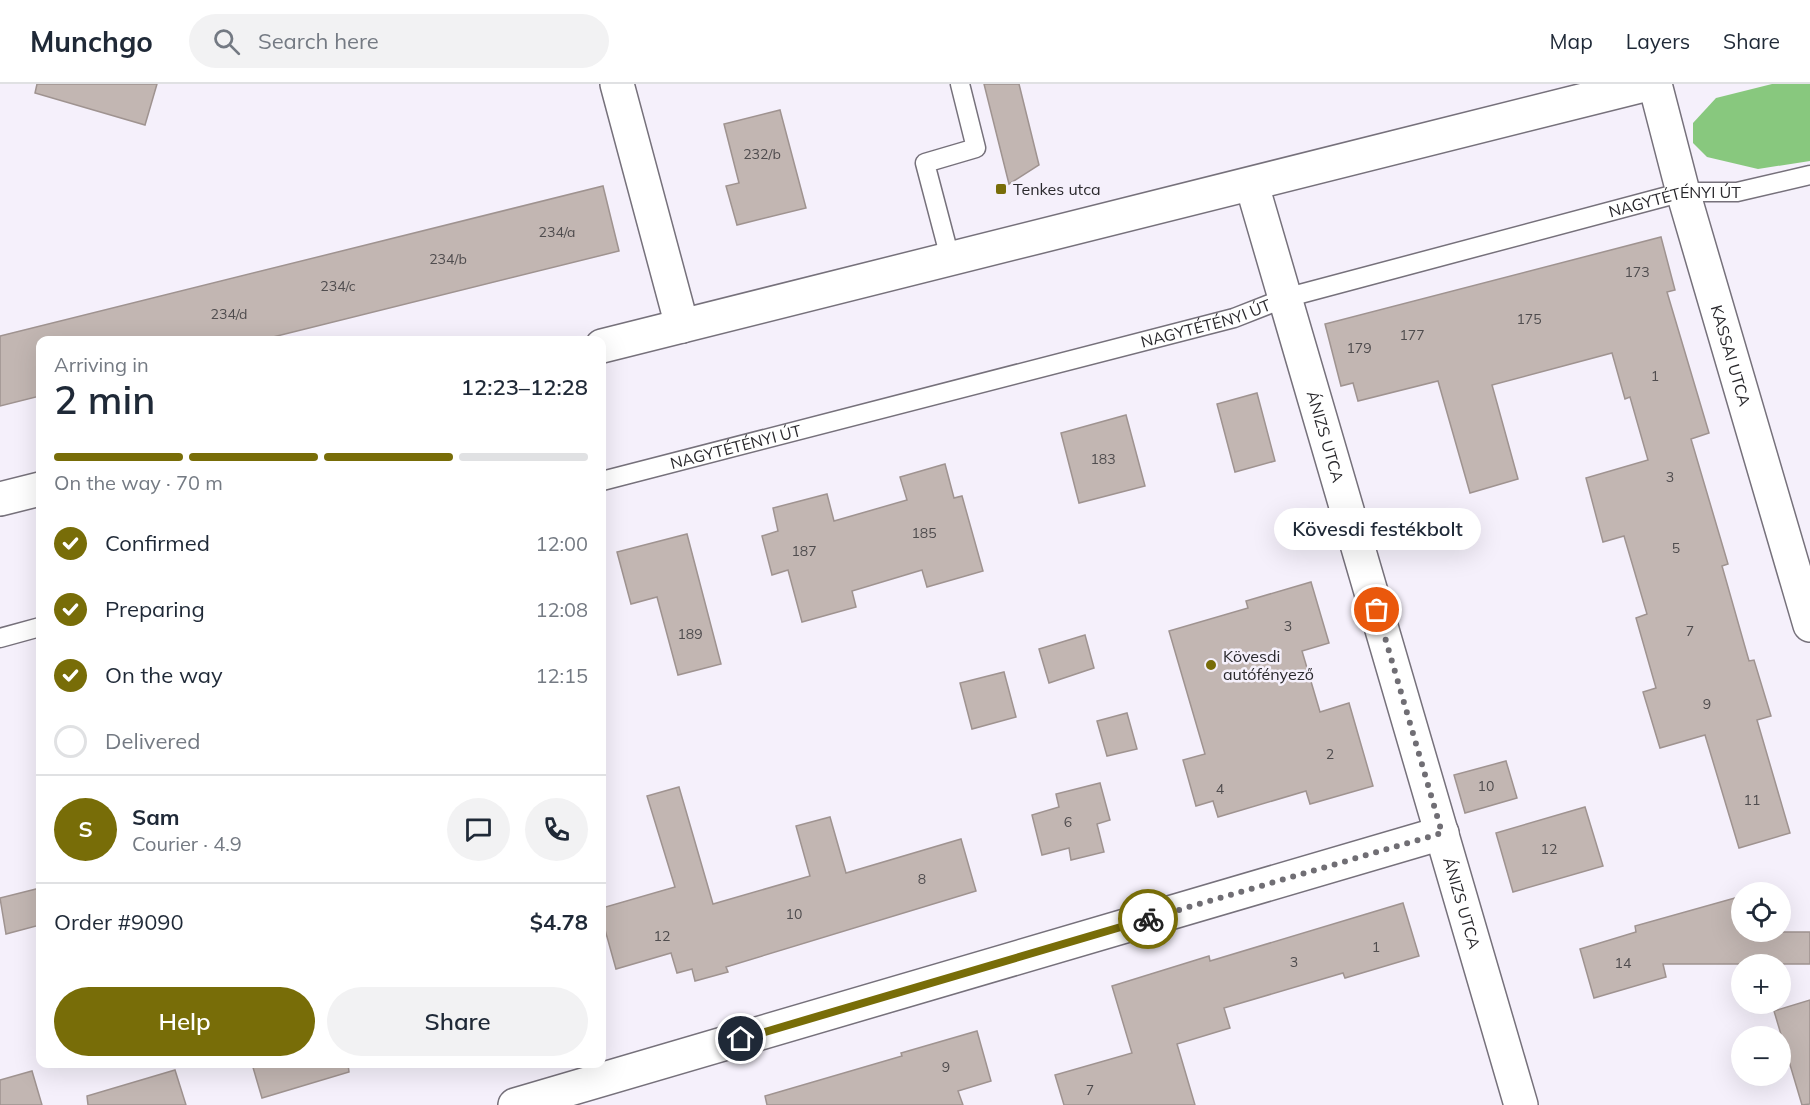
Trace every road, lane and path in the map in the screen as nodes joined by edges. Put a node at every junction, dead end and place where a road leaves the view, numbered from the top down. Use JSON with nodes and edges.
{"nodes":[{"id":1,"x":617,"y":84,"type":"edge"},
{"id":2,"x":960,"y":84,"type":"edge"},
{"id":3,"x":1648,"y":84,"type":"edge"},
{"id":4,"x":1655,"y":84,"type":"edge"},
{"id":5,"x":1810,"y":175,"type":"edge"},
{"id":6,"x":1252,"y":185,"type":"junction"},
{"id":7,"x":1683,"y":192,"type":"junction"},
{"id":8,"x":950,"y":258,"type":"junction"},
{"id":9,"x":1285,"y":298,"type":"junction"},
{"id":10,"x":682,"y":326,"type":"junction"},
{"id":11,"x":606,"y":345,"type":"edge"},
{"id":12,"x":606,"y":480,"type":"edge"},
{"id":13,"x":36,"y":490,"type":"edge"},
{"id":14,"x":0,"y":500,"type":"edge"},
{"id":15,"x":1810,"y":625,"type":"edge"},
{"id":16,"x":36,"y":628,"type":"edge"},
{"id":17,"x":0,"y":638,"type":"edge"},
{"id":18,"x":1442,"y":833,"type":"junction"},
{"id":19,"x":515,"y":1105,"type":"edge"},
{"id":20,"x":1521,"y":1105,"type":"edge"}],
"edges":[{"from":1,"to":10,"type":"street"},
{"from":2,"to":8,"type":"lane"},
{"from":3,"to":6,"type":"street"},
{"from":4,"to":7,"type":"street","name":"KASSAI UTCA"},
{"from":5,"to":7,"type":"lane","name":"NAGYTÉTÉNYI ÚT"},
{"from":6,"to":8,"type":"street"},
{"from":6,"to":9,"type":"street","name":"ÁNIZS UTCA"},
{"from":7,"to":9,"type":"lane","name":"NAGYTÉTÉNYI ÚT"},
{"from":7,"to":15,"type":"street","name":"KASSAI UTCA"},
{"from":8,"to":10,"type":"street"},
{"from":9,"to":12,"type":"lane","name":"NAGYTÉTÉNYI ÚT"},
{"from":9,"to":18,"type":"street","name":"ÁNIZS UTCA"},
{"from":10,"to":11,"type":"street"},
{"from":13,"to":14,"type":"street"},
{"from":16,"to":17,"type":"lane"},
{"from":18,"to":19,"type":"street"},
{"from":18,"to":20,"type":"street","name":"ÁNIZS UTCA"}]}
